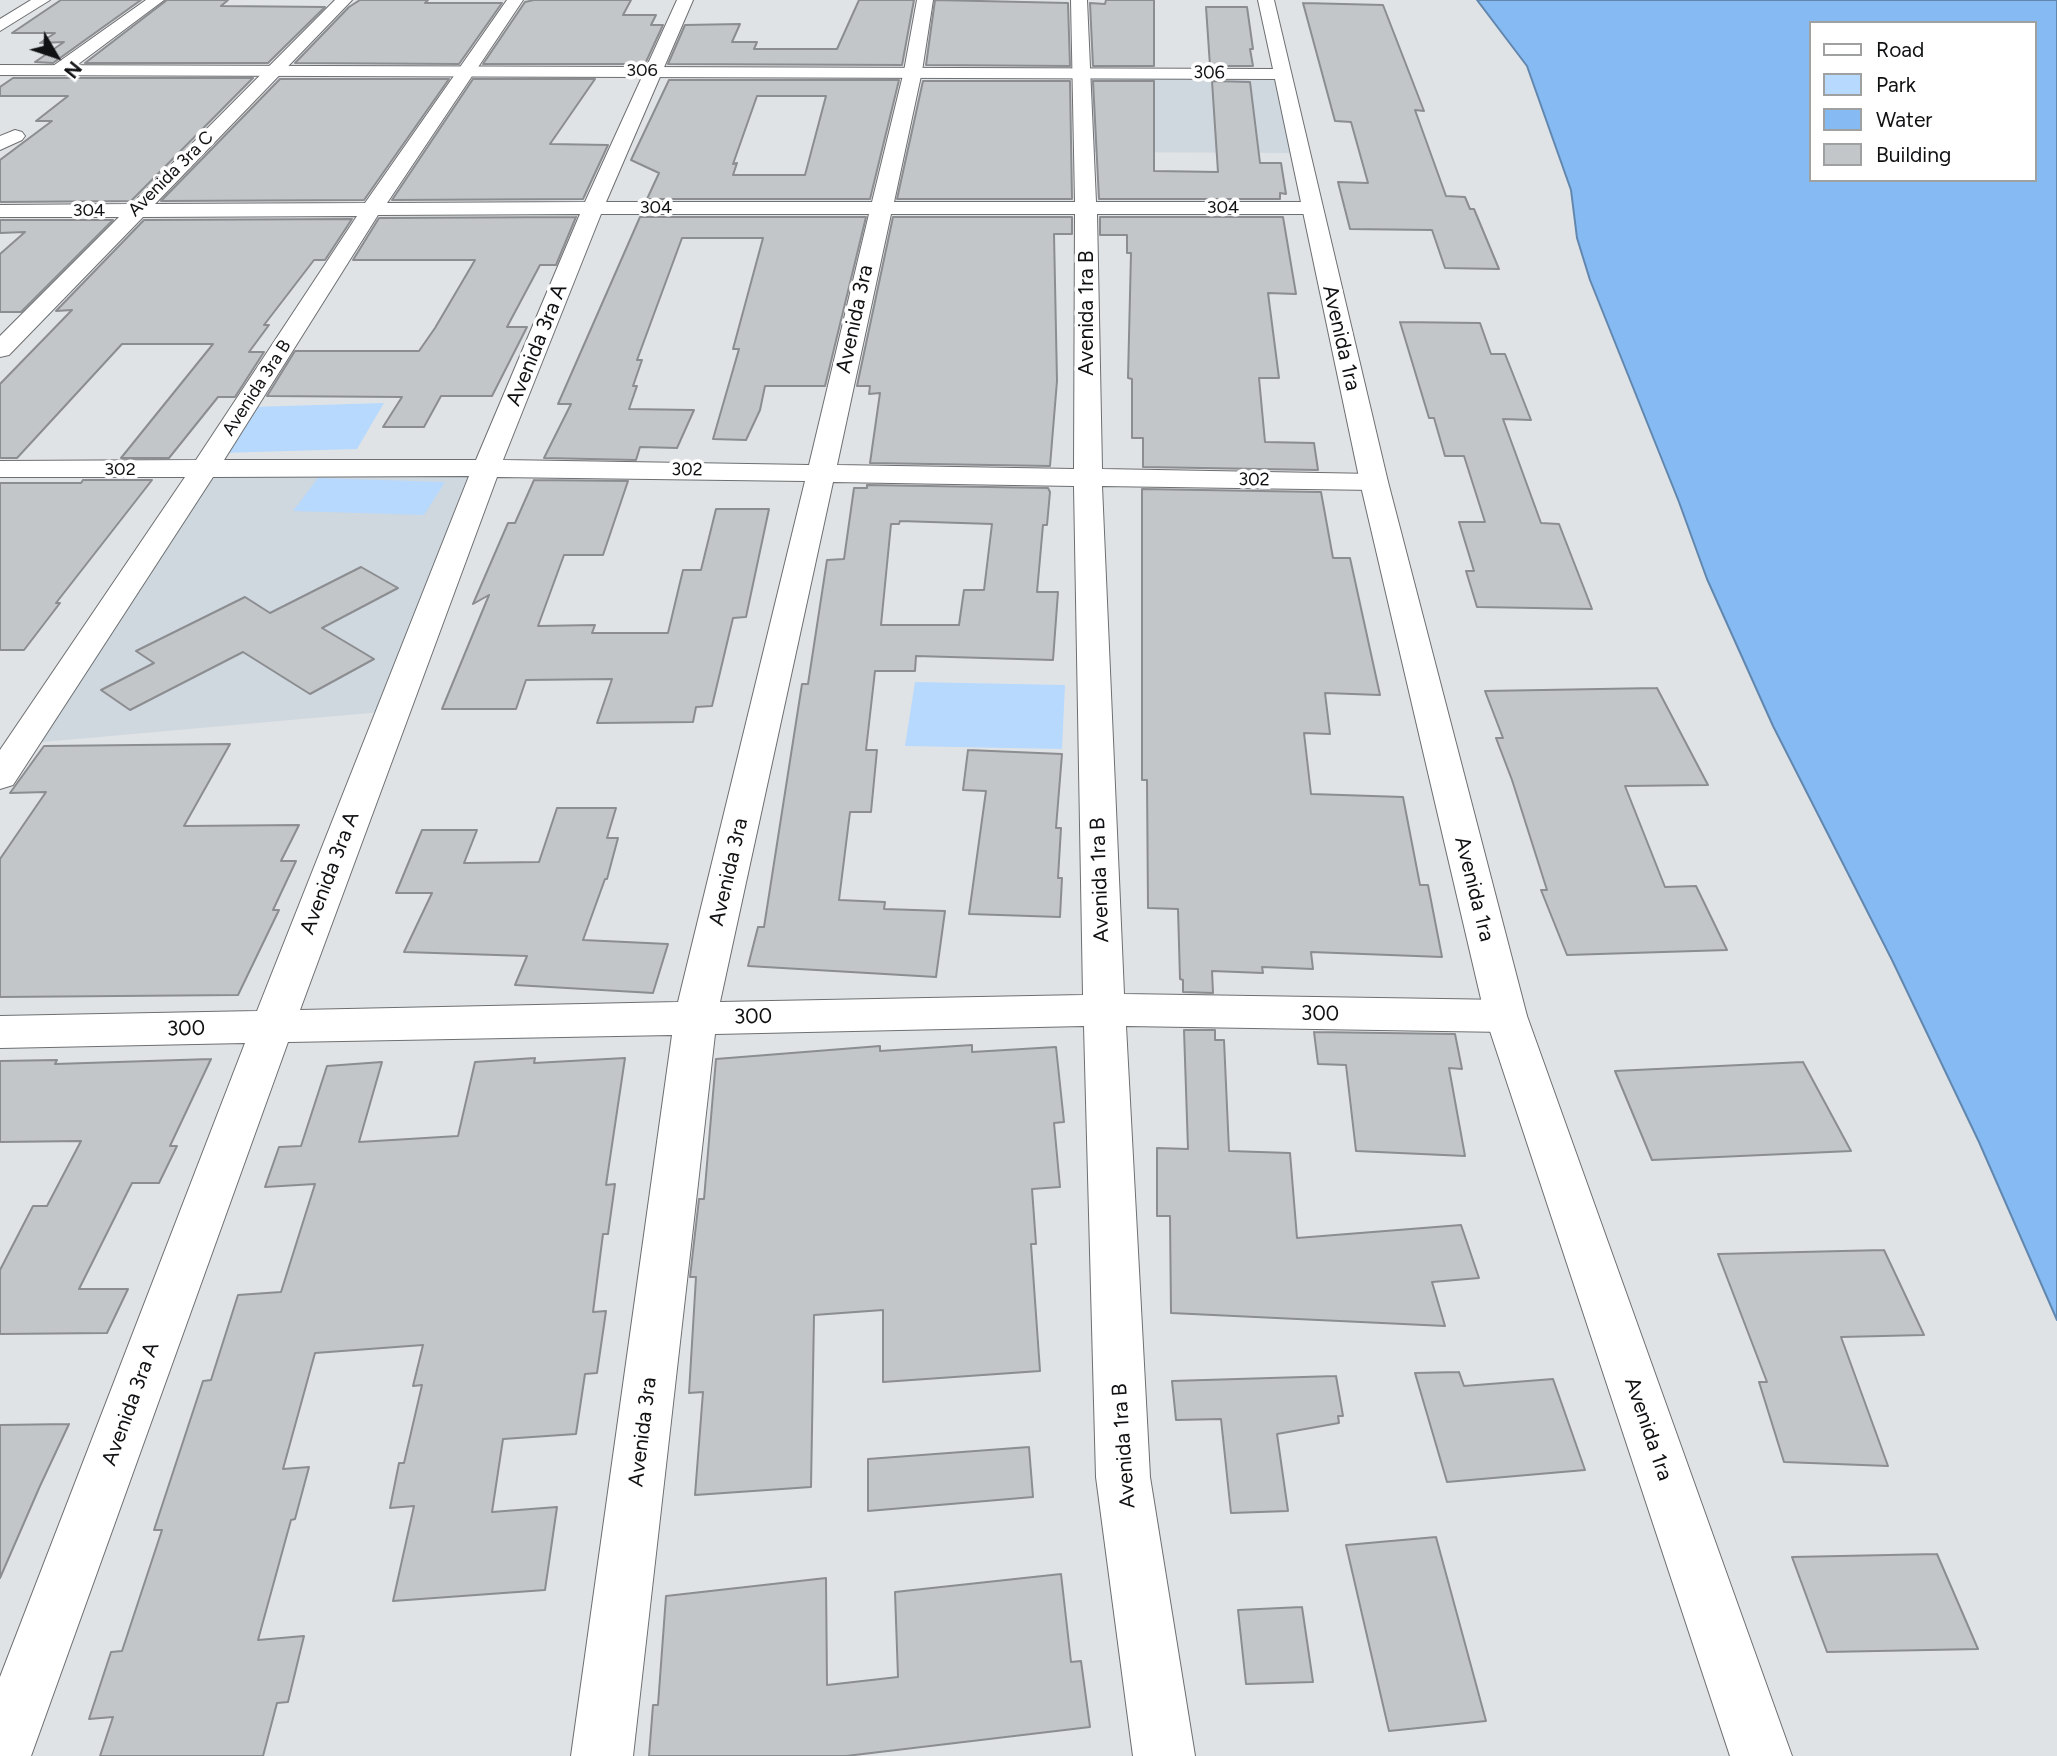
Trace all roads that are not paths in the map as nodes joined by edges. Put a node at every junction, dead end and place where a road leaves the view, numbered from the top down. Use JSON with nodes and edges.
{"nodes":[{"id":1,"x":42,"y":0,"type":"edge"},
{"id":2,"x":156,"y":0,"type":"edge"},
{"id":3,"x":345,"y":0,"type":"edge"},
{"id":4,"x":515,"y":0,"type":"edge"},
{"id":5,"x":685,"y":0,"type":"edge"},
{"id":6,"x":925,"y":0,"type":"edge"},
{"id":7,"x":1079,"y":0,"type":"edge"},
{"id":8,"x":1266,"y":0,"type":"edge"},
{"id":9,"x":0,"y":26,"type":"edge"},
{"id":10,"x":0,"y":70,"type":"edge"},
{"id":11,"x":59,"y":70,"type":"junction"},
{"id":12,"x":275,"y":70,"type":"junction"},
{"id":13,"x":468,"y":71,"type":"junction"},
{"id":14,"x":656,"y":71,"type":"junction"},
{"id":15,"x":913,"y":71,"type":"junction"},
{"id":16,"x":1082,"y":72,"type":"junction"},
{"id":17,"x":1283,"y":74,"type":"junction"},
{"id":18,"x":1086,"y":207,"type":"junction"},
{"id":19,"x":593,"y":208,"type":"junction"},
{"id":20,"x":880,"y":208,"type":"junction"},
{"id":21,"x":1312,"y":208,"type":"junction"},
{"id":22,"x":371,"y":210,"type":"junction"},
{"id":23,"x":0,"y":211,"type":"edge"},
{"id":24,"x":134,"y":211,"type":"junction"},
{"id":25,"x":0,"y":350,"type":"edge"},
{"id":26,"x":486,"y":468,"type":"junction"},
{"id":27,"x":0,"y":469,"type":"edge"},
{"id":28,"x":204,"y":470,"type":"junction"},
{"id":29,"x":821,"y":472,"type":"junction"},
{"id":30,"x":1088,"y":477,"type":"junction"},
{"id":31,"x":1374,"y":482,"type":"junction"},
{"id":32,"x":0,"y":777,"type":"edge"},
{"id":33,"x":1104,"y":1010,"type":"junction"},
{"id":34,"x":1506,"y":1016,"type":"junction"},
{"id":35,"x":696,"y":1017,"type":"junction"},
{"id":36,"x":272,"y":1027,"type":"junction"},
{"id":37,"x":0,"y":1032,"type":"edge"},
{"id":38,"x":0,"y":1756,"type":"edge"},
{"id":39,"x":602,"y":1756,"type":"edge"},
{"id":40,"x":1164,"y":1756,"type":"edge"},
{"id":41,"x":1761,"y":1756,"type":"edge"}],
"edges":[{"from":1,"to":9,"type":"street"},
{"from":2,"to":11,"type":"street"},
{"from":3,"to":12,"type":"street","name":"Avenida 3ra C"},
{"from":4,"to":13,"type":"street","name":"Avenida 3ra B"},
{"from":5,"to":14,"type":"street","name":"Avenida 3ra A"},
{"from":6,"to":15,"type":"street","name":"Avenida 3ra"},
{"from":7,"to":16,"type":"street","name":"Avenida 1ra B"},
{"from":8,"to":17,"type":"street","name":"Avenida 1ra"},
{"from":10,"to":11,"type":"street","name":"306"},
{"from":11,"to":12,"type":"street","name":"306"},
{"from":12,"to":13,"type":"street","name":"306"},
{"from":12,"to":24,"type":"street","name":"Avenida 3ra C"},
{"from":13,"to":14,"type":"street","name":"306"},
{"from":13,"to":22,"type":"street","name":"Avenida 3ra B"},
{"from":14,"to":15,"type":"street","name":"306"},
{"from":14,"to":19,"type":"street","name":"Avenida 3ra A"},
{"from":15,"to":16,"type":"street","name":"306"},
{"from":15,"to":20,"type":"street","name":"Avenida 3ra"},
{"from":16,"to":17,"type":"street","name":"306"},
{"from":16,"to":18,"type":"street","name":"Avenida 1ra B"},
{"from":17,"to":21,"type":"street","name":"Avenida 1ra"},
{"from":18,"to":20,"type":"street","name":"304"},
{"from":18,"to":21,"type":"street","name":"304"},
{"from":18,"to":30,"type":"street","name":"Avenida 1ra B"},
{"from":19,"to":20,"type":"street","name":"304"},
{"from":19,"to":22,"type":"street","name":"304"},
{"from":19,"to":26,"type":"street","name":"Avenida 3ra A"},
{"from":20,"to":29,"type":"street","name":"Avenida 3ra"},
{"from":21,"to":31,"type":"street","name":"Avenida 1ra"},
{"from":22,"to":24,"type":"street","name":"304"},
{"from":22,"to":28,"type":"street","name":"Avenida 3ra B"},
{"from":23,"to":24,"type":"street","name":"304"},
{"from":24,"to":25,"type":"street","name":"Avenida 3ra C"},
{"from":26,"to":28,"type":"street","name":"302"},
{"from":26,"to":29,"type":"street","name":"302"},
{"from":26,"to":36,"type":"street","name":"Avenida 3ra A"},
{"from":27,"to":28,"type":"street","name":"302"},
{"from":28,"to":32,"type":"street","name":"Avenida 3ra B"},
{"from":29,"to":30,"type":"street","name":"302"},
{"from":29,"to":35,"type":"street","name":"Avenida 3ra"},
{"from":30,"to":31,"type":"street","name":"302"},
{"from":30,"to":33,"type":"street","name":"Avenida 1ra B"},
{"from":31,"to":34,"type":"street","name":"Avenida 1ra"},
{"from":33,"to":34,"type":"street","name":"300"},
{"from":33,"to":35,"type":"street","name":"300"},
{"from":33,"to":40,"type":"street","name":"Avenida 1ra B"},
{"from":34,"to":41,"type":"street","name":"Avenida 1ra"},
{"from":35,"to":36,"type":"street","name":"300"},
{"from":35,"to":39,"type":"street","name":"Avenida 3ra"},
{"from":36,"to":37,"type":"street","name":"300"},
{"from":36,"to":38,"type":"street","name":"Avenida 3ra A"}]}
